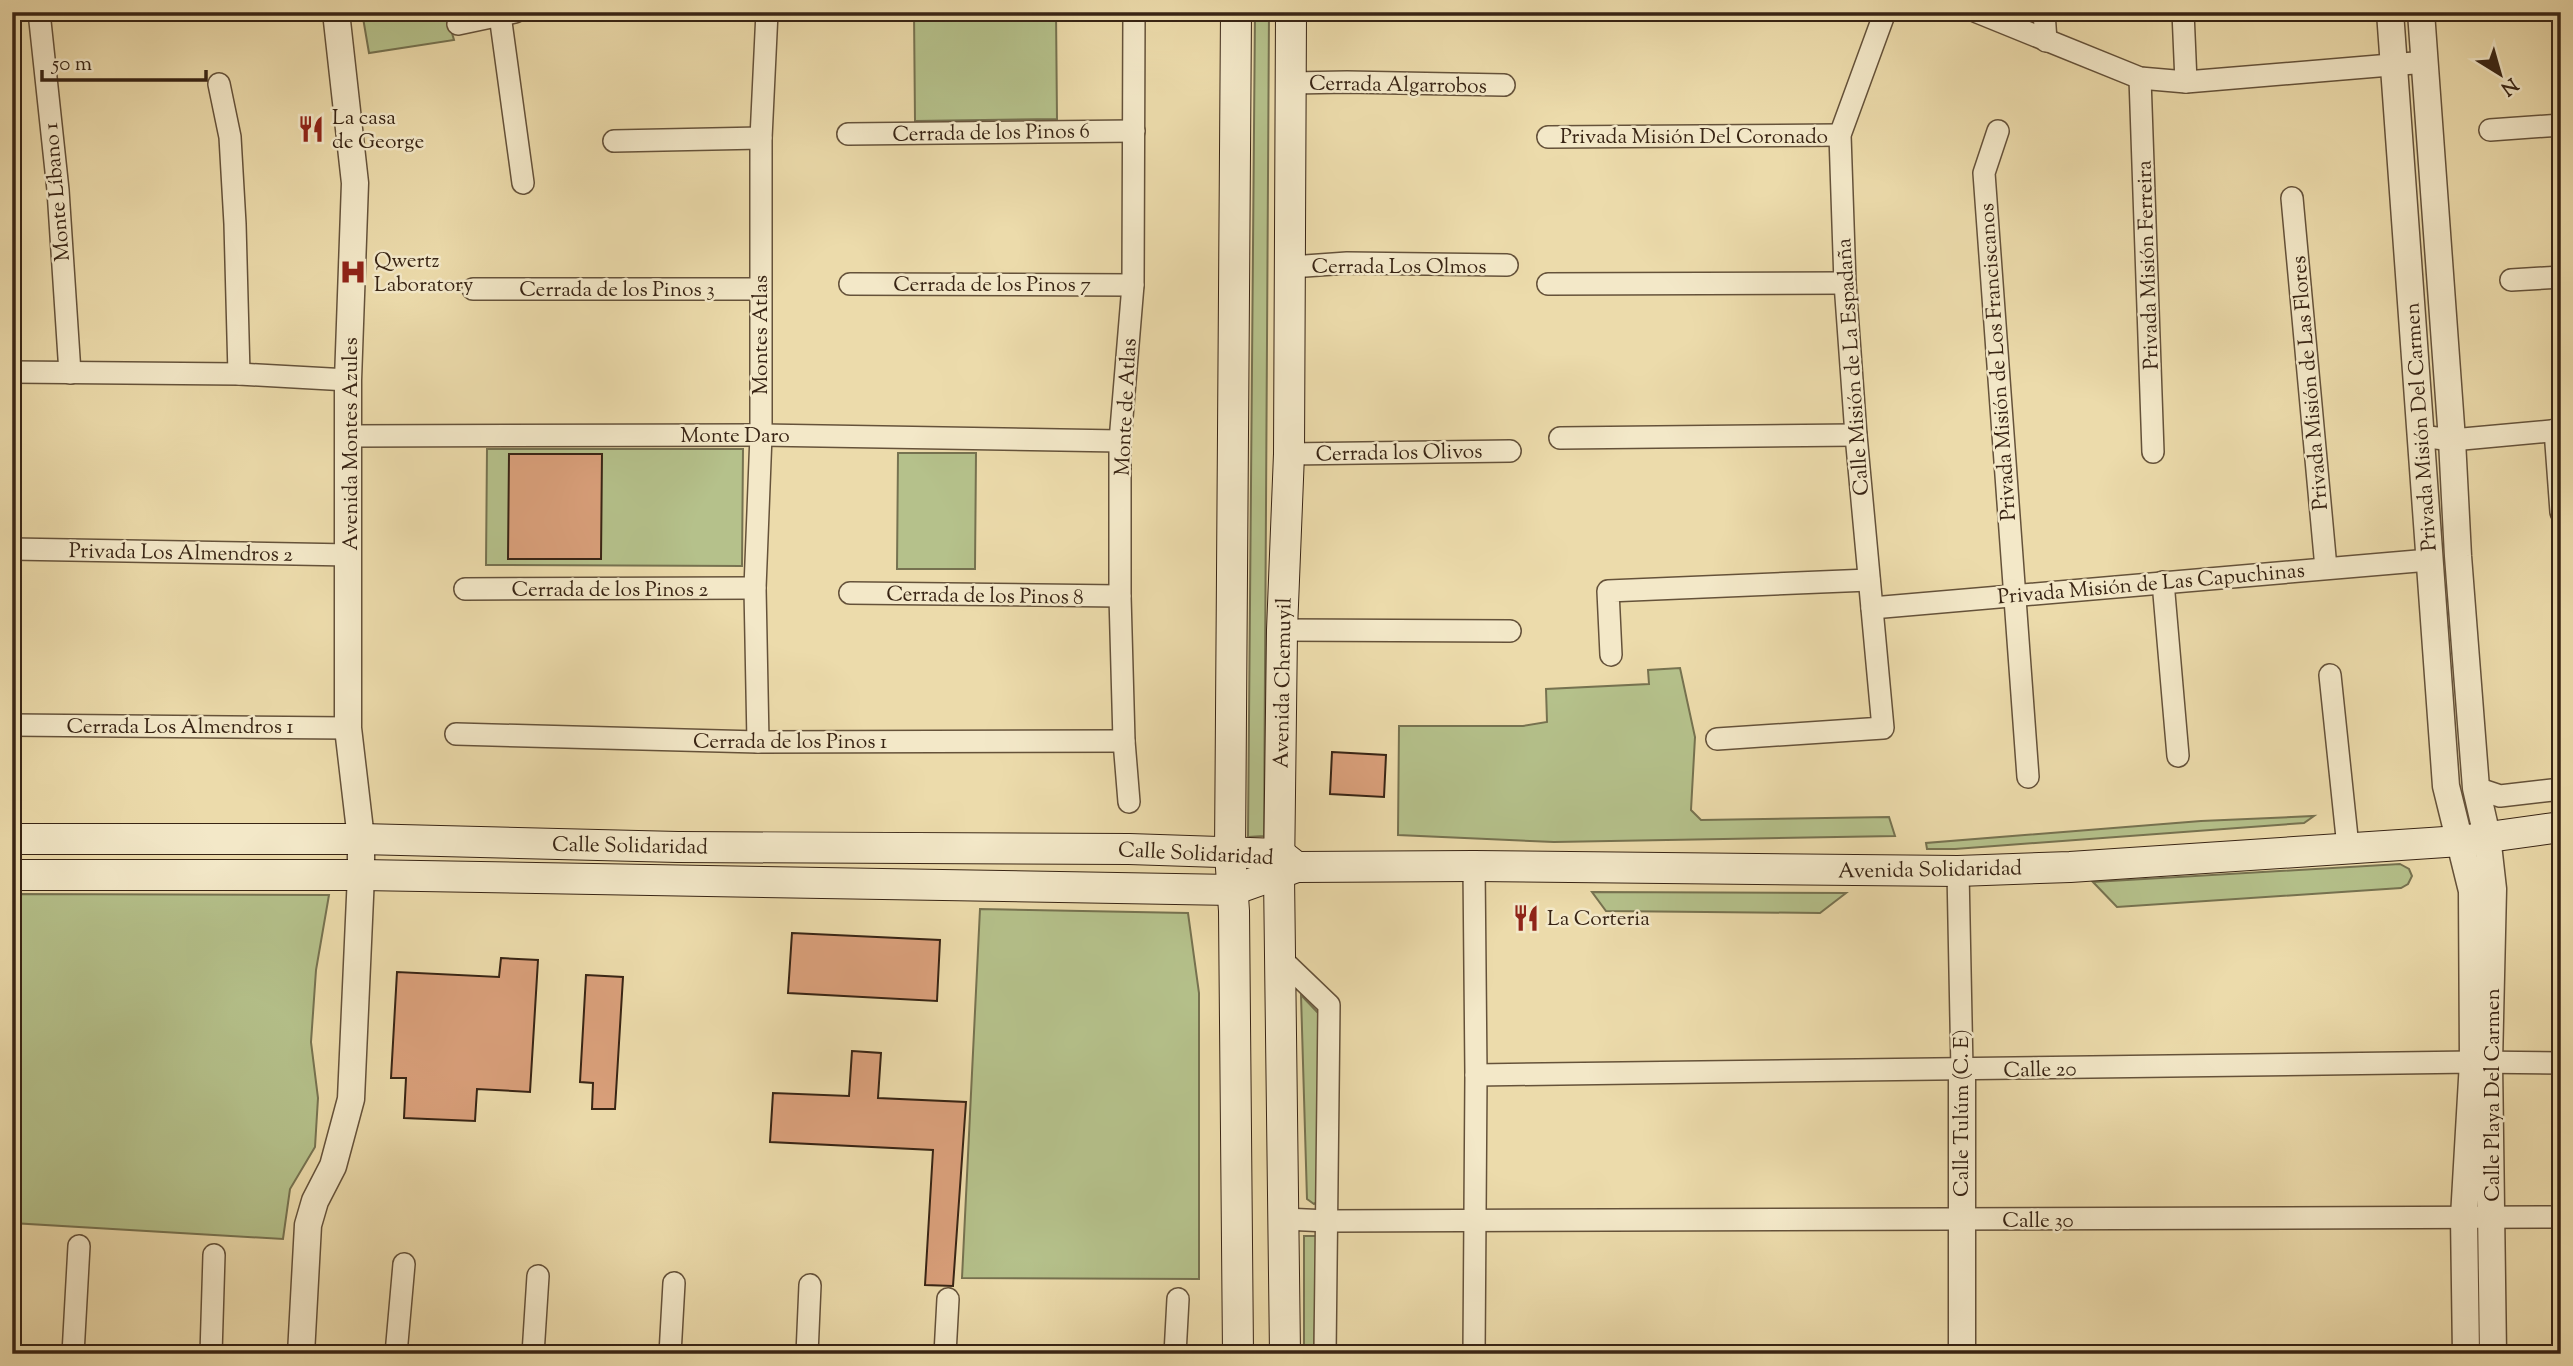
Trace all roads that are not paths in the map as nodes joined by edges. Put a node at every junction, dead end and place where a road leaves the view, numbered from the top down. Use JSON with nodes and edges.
{"nodes":[{"id":1,"x":39,"y":12,"type":"edge"},
{"id":2,"x":336,"y":12,"type":"edge"},
{"id":3,"x":767,"y":12,"type":"edge"},
{"id":4,"x":1134,"y":12,"type":"edge"},
{"id":5,"x":1236,"y":12,"type":"edge"},
{"id":6,"x":1292,"y":12,"type":"edge"},
{"id":7,"x":1885,"y":12,"type":"edge"},
{"id":8,"x":1977,"y":12,"type":"edge"},
{"id":9,"x":2045,"y":12,"type":"edge"},
{"id":10,"x":2183,"y":12,"type":"edge"},
{"id":11,"x":2390,"y":12,"type":"edge"},
{"id":12,"x":2421,"y":12,"type":"edge"},
{"id":13,"x":508,"y":14,"type":"edge"},
{"id":14,"x":458,"y":24,"type":"dead end"},
{"id":15,"x":2046,"y":41,"type":"junction"},
{"id":16,"x":2426,"y":62,"type":"junction"},
{"id":17,"x":2394,"y":63,"type":"junction"},
{"id":18,"x":2140,"y":78,"type":"junction"},
{"id":19,"x":2186,"y":82,"type":"junction"},
{"id":20,"x":1292,"y":83,"type":"junction"},
{"id":21,"x":219,"y":85,"type":"dead end"},
{"id":22,"x":1504,"y":85,"type":"dead end"},
{"id":23,"x":2561,"y":125,"type":"edge"},
{"id":24,"x":2490,"y":130,"type":"dead end"},
{"id":25,"x":1134,"y":131,"type":"junction"},
{"id":26,"x":1998,"y":131,"type":"dead end"},
{"id":27,"x":848,"y":134,"type":"dead end"},
{"id":28,"x":1840,"y":135,"type":"junction"},
{"id":29,"x":1548,"y":137,"type":"dead end"},
{"id":30,"x":761,"y":138,"type":"junction"},
{"id":31,"x":614,"y":141,"type":"dead end"},
{"id":32,"x":523,"y":183,"type":"dead end"},
{"id":33,"x":2292,"y":198,"type":"dead end"},
{"id":34,"x":1507,"y":265,"type":"dead end"},
{"id":35,"x":1291,"y":267,"type":"junction"},
{"id":36,"x":2561,"y":276,"type":"edge"},
{"id":37,"x":2511,"y":281,"type":"dead end"},
{"id":38,"x":1845,"y":283,"type":"junction"},
{"id":39,"x":850,"y":284,"type":"dead end"},
{"id":40,"x":1548,"y":284,"type":"dead end"},
{"id":41,"x":1133,"y":285,"type":"junction"},
{"id":42,"x":473,"y":289,"type":"dead end"},
{"id":43,"x":760,"y":289,"type":"junction"},
{"id":44,"x":12,"y":372,"type":"edge"},
{"id":45,"x":70,"y":373,"type":"junction"},
{"id":46,"x":239,"y":374,"type":"junction"},
{"id":47,"x":348,"y":380,"type":"junction"},
{"id":48,"x":2558,"y":430,"type":"edge"},
{"id":49,"x":761,"y":435,"type":"junction"},
{"id":50,"x":1856,"y":435,"type":"junction"},
{"id":51,"x":349,"y":436,"type":"junction"},
{"id":52,"x":2421,"y":436,"type":"junction"},
{"id":53,"x":1560,"y":438,"type":"dead end"},
{"id":54,"x":2452,"y":440,"type":"junction"},
{"id":55,"x":1120,"y":441,"type":"junction"},
{"id":56,"x":1510,"y":451,"type":"dead end"},
{"id":57,"x":2153,"y":452,"type":"dead end"},
{"id":58,"x":1289,"y":454,"type":"junction"},
{"id":59,"x":2561,"y":512,"type":"edge"},
{"id":60,"x":12,"y":549,"type":"edge"},
{"id":61,"x":349,"y":555,"type":"junction"},
{"id":62,"x":2429,"y":560,"type":"junction"},
{"id":63,"x":2326,"y":568,"type":"junction"},
{"id":64,"x":1869,"y":580,"type":"junction"},
{"id":65,"x":2163,"y":582,"type":"junction"},
{"id":66,"x":755,"y":588,"type":"junction"},
{"id":67,"x":465,"y":589,"type":"dead end"},
{"id":68,"x":850,"y":593,"type":"dead end"},
{"id":69,"x":2014,"y":594,"type":"junction"},
{"id":70,"x":1120,"y":596,"type":"junction"},
{"id":71,"x":1872,"y":608,"type":"junction"},
{"id":72,"x":1282,"y":630,"type":"junction"},
{"id":73,"x":1510,"y":631,"type":"dead end"},
{"id":74,"x":1611,"y":655,"type":"dead end"},
{"id":75,"x":2330,"y":675,"type":"dead end"},
{"id":76,"x":12,"y":725,"type":"edge"},
{"id":77,"x":348,"y":728,"type":"junction"},
{"id":78,"x":456,"y":734,"type":"dead end"},
{"id":79,"x":1717,"y":738,"type":"dead end"},
{"id":80,"x":1124,"y":741,"type":"junction"},
{"id":81,"x":758,"y":743,"type":"junction"},
{"id":82,"x":2178,"y":756,"type":"dead end"},
{"id":83,"x":2028,"y":777,"type":"dead end"},
{"id":84,"x":2476,"y":788,"type":"junction"},
{"id":85,"x":2561,"y":789,"type":"edge"},
{"id":86,"x":1129,"y":802,"type":"dead end"},
{"id":87,"x":2561,"y":827,"type":"edge"},
{"id":88,"x":12,"y":839,"type":"edge"},
{"id":89,"x":361,"y":839,"type":"junction"},
{"id":90,"x":2473,"y":839,"type":"junction"},
{"id":91,"x":2348,"y":847,"type":"junction"},
{"id":92,"x":1230,"y":854,"type":"junction"},
{"id":93,"x":1285,"y":865,"type":"junction"},
{"id":94,"x":1474,"y":866,"type":"junction"},
{"id":95,"x":1958,"y":871,"type":"junction"},
{"id":96,"x":12,"y":875,"type":"edge"},
{"id":97,"x":361,"y":875,"type":"junction"},
{"id":98,"x":1233,"y":890,"type":"junction"},
{"id":99,"x":1280,"y":958,"type":"junction"},
{"id":100,"x":2481,"y":1062,"type":"junction"},
{"id":101,"x":2561,"y":1063,"type":"edge"},
{"id":102,"x":1962,"y":1070,"type":"junction"},
{"id":103,"x":1476,"y":1075,"type":"junction"},
{"id":104,"x":2465,"y":1217,"type":"junction"},
{"id":105,"x":2561,"y":1217,"type":"edge"},
{"id":106,"x":2491,"y":1218,"type":"junction"},
{"id":107,"x":1284,"y":1219,"type":"junction"},
{"id":108,"x":1962,"y":1220,"type":"junction"},
{"id":109,"x":1328,"y":1221,"type":"junction"},
{"id":110,"x":1474,"y":1221,"type":"junction"},
{"id":111,"x":79,"y":1246,"type":"dead end"},
{"id":112,"x":214,"y":1255,"type":"dead end"},
{"id":113,"x":404,"y":1264,"type":"dead end"},
{"id":114,"x":538,"y":1276,"type":"dead end"},
{"id":115,"x":674,"y":1283,"type":"dead end"},
{"id":116,"x":810,"y":1285,"type":"dead end"},
{"id":117,"x":948,"y":1299,"type":"dead end"},
{"id":118,"x":1178,"y":1299,"type":"dead end"},
{"id":119,"x":73,"y":1354,"type":"edge"},
{"id":120,"x":211,"y":1354,"type":"edge"},
{"id":121,"x":301,"y":1354,"type":"edge"},
{"id":122,"x":396,"y":1354,"type":"edge"},
{"id":123,"x":533,"y":1354,"type":"edge"},
{"id":124,"x":670,"y":1354,"type":"edge"},
{"id":125,"x":807,"y":1354,"type":"edge"},
{"id":126,"x":945,"y":1354,"type":"edge"},
{"id":127,"x":1175,"y":1354,"type":"edge"},
{"id":128,"x":1238,"y":1354,"type":"edge"},
{"id":129,"x":1285,"y":1354,"type":"edge"},
{"id":130,"x":1325,"y":1354,"type":"edge"},
{"id":131,"x":1474,"y":1354,"type":"edge"},
{"id":132,"x":1962,"y":1354,"type":"edge"},
{"id":133,"x":2466,"y":1354,"type":"edge"},
{"id":134,"x":2493,"y":1354,"type":"edge"}],
"edges":[{"from":1,"to":45,"type":"street","name":"Monte Líbano 1"},
{"from":2,"to":47,"type":"street","name":"Avenida Montes Azules"},
{"from":3,"to":30,"type":"street","name":"Montes Atlas"},
{"from":4,"to":25,"type":"street","name":"Monte de Atlas"},
{"from":5,"to":92,"type":"main road"},
{"from":6,"to":20,"type":"main road","name":"Avenida Chemuyil"},
{"from":7,"to":28,"type":"street","name":"Calle Misión de La Espadaña"},
{"from":8,"to":15,"type":"street"},
{"from":9,"to":15,"type":"street"},
{"from":10,"to":19,"type":"street"},
{"from":11,"to":17,"type":"street","name":"Privada Misión Del Carmen"},
{"from":12,"to":16,"type":"street","name":"Privada Misión Del Carmen"},
{"from":13,"to":14,"type":"street"},
{"from":13,"to":32,"type":"street"},
{"from":15,"to":18,"type":"street"},
{"from":16,"to":17,"type":"street"},
{"from":16,"to":54,"type":"street","name":"Privada Misión Del Carmen"},
{"from":17,"to":19,"type":"street"},
{"from":17,"to":52,"type":"street","name":"Privada Misión Del Carmen"},
{"from":18,"to":19,"type":"street"},
{"from":18,"to":57,"type":"street","name":"Privada Misión Ferreira"},
{"from":20,"to":22,"type":"street","name":"Cerrada Algarrobos"},
{"from":20,"to":35,"type":"main road","name":"Avenida Chemuyil"},
{"from":21,"to":46,"type":"street"},
{"from":23,"to":24,"type":"street"},
{"from":25,"to":27,"type":"street","name":"Cerrada de los Pinos 6"},
{"from":25,"to":41,"type":"street","name":"Monte de Atlas"},
{"from":26,"to":69,"type":"street","name":"Privada Misión de Los Franciscanos"},
{"from":28,"to":29,"type":"street","name":"Privada Misión Del Coronado"},
{"from":28,"to":38,"type":"street","name":"Calle Misión de La Espadaña"},
{"from":30,"to":31,"type":"street"},
{"from":30,"to":43,"type":"street","name":"Montes Atlas"},
{"from":33,"to":63,"type":"street","name":"Privada Misión de Las Flores"},
{"from":34,"to":35,"type":"street","name":"Cerrada Los Olmos"},
{"from":35,"to":58,"type":"main road","name":"Avenida Chemuyil"},
{"from":36,"to":37,"type":"street"},
{"from":38,"to":40,"type":"street"},
{"from":38,"to":50,"type":"street","name":"Calle Misión de La Espadaña"},
{"from":39,"to":41,"type":"street","name":"Cerrada de los Pinos 7"},
{"from":41,"to":55,"type":"street","name":"Monte de Atlas"},
{"from":42,"to":43,"type":"street","name":"Cerrada de los Pinos 3"},
{"from":43,"to":49,"type":"street","name":"Montes Atlas"},
{"from":44,"to":45,"type":"street"},
{"from":45,"to":46,"type":"street"},
{"from":46,"to":47,"type":"street"},
{"from":47,"to":51,"type":"street","name":"Avenida Montes Azules"},
{"from":48,"to":54,"type":"street"},
{"from":48,"to":59,"type":"street"},
{"from":49,"to":51,"type":"street","name":"Monte Daro"},
{"from":49,"to":55,"type":"street","name":"Monte Daro"},
{"from":49,"to":66,"type":"street","name":"Montes Atlas"},
{"from":50,"to":53,"type":"street"},
{"from":50,"to":64,"type":"street","name":"Calle Misión de La Espadaña"},
{"from":51,"to":61,"type":"street","name":"Avenida Montes Azules"},
{"from":52,"to":54,"type":"street"},
{"from":52,"to":62,"type":"street","name":"Privada Misión Del Carmen"},
{"from":54,"to":84,"type":"street","name":"Privada Misión Del Carmen"},
{"from":55,"to":70,"type":"street","name":"Monte de Atlas"},
{"from":56,"to":58,"type":"street","name":"Cerrada los Olivos"},
{"from":58,"to":72,"type":"main road","name":"Avenida Chemuyil"},
{"from":60,"to":61,"type":"street","name":"Privada Los Almendros 2"},
{"from":61,"to":77,"type":"street","name":"Avenida Montes Azules"},
{"from":62,"to":63,"type":"street","name":"Privada Misión de Las Capuchinas"},
{"from":62,"to":90,"type":"street","name":"Privada Misión Del Carmen"},
{"from":63,"to":65,"type":"street","name":"Privada Misión de Las Capuchinas"},
{"from":64,"to":71,"type":"street","name":"Calle Misión de La Espadaña"},
{"from":64,"to":74,"type":"street"},
{"from":65,"to":69,"type":"street","name":"Privada Misión de Las Capuchinas"},
{"from":65,"to":82,"type":"street"},
{"from":66,"to":67,"type":"street","name":"Cerrada de los Pinos 2"},
{"from":66,"to":81,"type":"street","name":"Montes Atlas"},
{"from":68,"to":70,"type":"street","name":"Cerrada de los Pinos 8"},
{"from":69,"to":71,"type":"street","name":"Privada Misión de Las Capuchinas"},
{"from":69,"to":83,"type":"street","name":"Privada Misión de Los Franciscanos"},
{"from":70,"to":80,"type":"street","name":"Monte de Atlas"},
{"from":71,"to":79,"type":"street","name":"Calle Misión de La Espadaña"},
{"from":72,"to":73,"type":"street"},
{"from":72,"to":93,"type":"main road","name":"Avenida Chemuyil"},
{"from":75,"to":91,"type":"street"},
{"from":76,"to":77,"type":"street","name":"Cerrada Los Almendros 1"},
{"from":77,"to":89,"type":"street","name":"Avenida Montes Azules"},
{"from":78,"to":81,"type":"street","name":"Cerrada de los Pinos 1"},
{"from":80,"to":81,"type":"street","name":"Cerrada de los Pinos 1"},
{"from":80,"to":86,"type":"street","name":"Monte de Atlas"},
{"from":84,"to":85,"type":"street"},
{"from":84,"to":90,"type":"street","name":"Privada Misión Del Carmen"},
{"from":87,"to":90,"type":"main road","name":"Avenida Solidaridad"},
{"from":88,"to":89,"type":"main road","name":"Calle Solidaridad"},
{"from":89,"to":92,"type":"main road","name":"Calle Solidaridad"},
{"from":89,"to":97,"type":"street","name":"Avenida Montes Azules"},
{"from":90,"to":91,"type":"main road","name":"Avenida Solidaridad"},
{"from":90,"to":100,"type":"street","name":"Calle Playa Del Carmen"},
{"from":91,"to":95,"type":"main road","name":"Avenida Solidaridad"},
{"from":92,"to":93,"type":"main road","name":"Calle Solidaridad"},
{"from":92,"to":98,"type":"main road"},
{"from":93,"to":94,"type":"main road","name":"Avenida Solidaridad"},
{"from":93,"to":98,"type":"main road","name":"Calle Solidaridad"},
{"from":93,"to":99,"type":"main road","name":"Avenida Chemuyil"},
{"from":94,"to":95,"type":"main road","name":"Avenida Solidaridad"},
{"from":94,"to":103,"type":"street"},
{"from":95,"to":102,"type":"street","name":"Calle Tulúm (C. E)"},
{"from":96,"to":97,"type":"main road","name":"Calle Solidaridad"},
{"from":97,"to":98,"type":"main road","name":"Calle Solidaridad"},
{"from":97,"to":121,"type":"street","name":"Avenida Montes Azules"},
{"from":98,"to":128,"type":"main road"},
{"from":99,"to":107,"type":"main road","name":"Avenida Chemuyil"},
{"from":99,"to":109,"type":"street"},
{"from":100,"to":101,"type":"street","name":"Calle 20"},
{"from":100,"to":102,"type":"street","name":"Calle 20"},
{"from":100,"to":104,"type":"street","name":"Calle Playa Del Carmen"},
{"from":100,"to":106,"type":"street","name":"Calle Playa Del Carmen"},
{"from":102,"to":103,"type":"street","name":"Calle 20"},
{"from":102,"to":108,"type":"street","name":"Calle Tulúm (C. E)"},
{"from":103,"to":110,"type":"street"},
{"from":104,"to":106,"type":"street","name":"Calle 30"},
{"from":104,"to":108,"type":"street","name":"Calle 30"},
{"from":104,"to":133,"type":"street","name":"Calle Playa Del Carmen"},
{"from":105,"to":106,"type":"street","name":"Calle 30"},
{"from":106,"to":134,"type":"street","name":"Calle Playa Del Carmen"},
{"from":107,"to":109,"type":"street","name":"Calle 30"},
{"from":107,"to":129,"type":"main road","name":"Avenida Chemuyil"},
{"from":108,"to":110,"type":"street","name":"Calle 30"},
{"from":108,"to":132,"type":"street","name":"Calle Tulúm (C. E)"},
{"from":109,"to":110,"type":"street","name":"Calle 30"},
{"from":109,"to":130,"type":"street"},
{"from":110,"to":131,"type":"street"},
{"from":111,"to":119,"type":"street"},
{"from":112,"to":120,"type":"street"},
{"from":113,"to":122,"type":"street"},
{"from":114,"to":123,"type":"street"},
{"from":115,"to":124,"type":"street"},
{"from":116,"to":125,"type":"street"},
{"from":117,"to":126,"type":"street"},
{"from":118,"to":127,"type":"street"}]}
